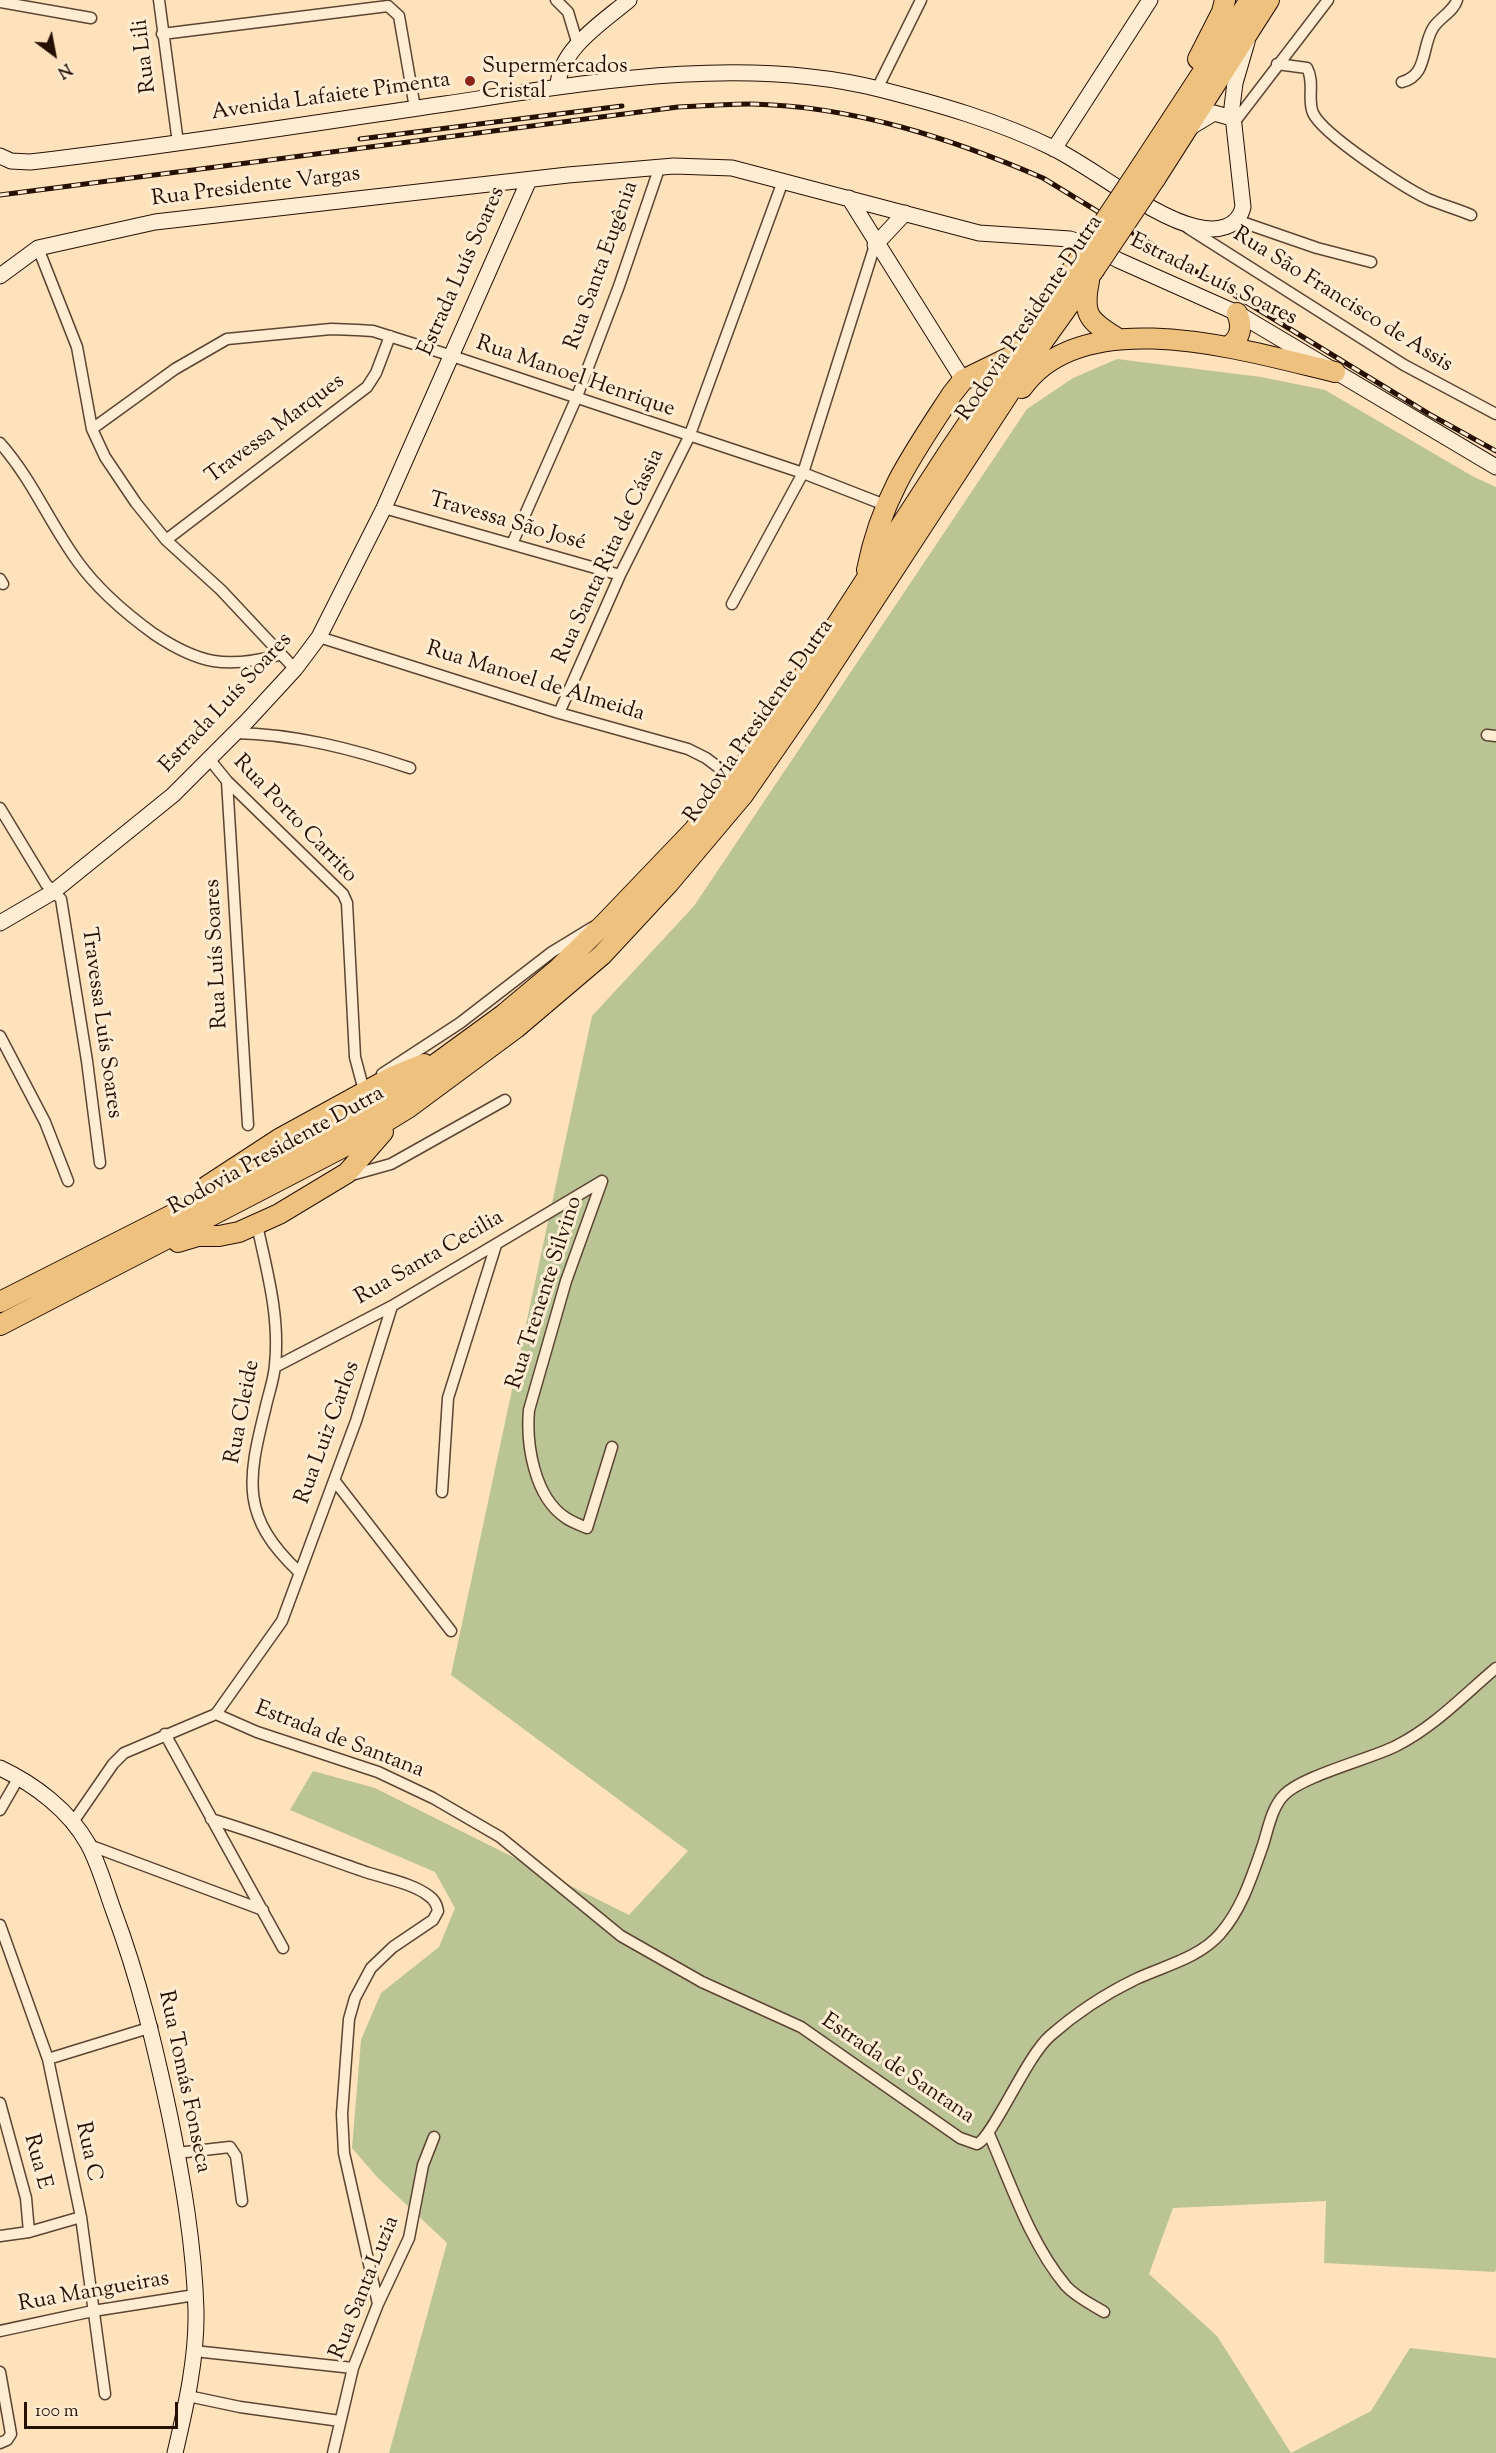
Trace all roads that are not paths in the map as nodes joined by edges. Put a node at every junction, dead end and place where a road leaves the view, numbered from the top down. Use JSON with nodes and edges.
{"nodes":[{"id":1,"x":159,"y":0,"type":"edge"},
{"id":2,"x":556,"y":0,"type":"edge"},
{"id":3,"x":629,"y":0,"type":"edge"},
{"id":4,"x":921,"y":0,"type":"edge"},
{"id":5,"x":1150,"y":0,"type":"edge"},
{"id":6,"x":1250,"y":0,"type":"edge"},
{"id":7,"x":1269,"y":0,"type":"edge"},
{"id":8,"x":1328,"y":0,"type":"edge"},
{"id":9,"x":1457,"y":0,"type":"edge"},
{"id":10,"x":1226,"y":1,"type":"edge"},
{"id":11,"x":0,"y":2,"type":"edge"},
{"id":12,"x":91,"y":18,"type":"dead end"},
{"id":13,"x":1252,"y":26,"type":"junction"},
{"id":14,"x":162,"y":34,"type":"junction"},
{"id":15,"x":578,"y":45,"type":"junction"},
{"id":16,"x":1277,"y":64,"type":"junction"},
{"id":17,"x":1402,"y":82,"type":"dead end"},
{"id":18,"x":558,"y":87,"type":"junction"},
{"id":19,"x":877,"y":89,"type":"junction"},
{"id":20,"x":415,"y":108,"type":"junction"},
{"id":21,"x":1179,"y":109,"type":"junction"},
{"id":22,"x":1233,"y":121,"type":"junction"},
{"id":23,"x":1182,"y":133,"type":"junction"},
{"id":24,"x":178,"y":143,"type":"junction"},
{"id":25,"x":1054,"y":148,"type":"junction"},
{"id":26,"x":0,"y":156,"type":"edge"},
{"id":27,"x":660,"y":166,"type":"junction"},
{"id":28,"x":1147,"y":173,"type":"junction"},
{"id":29,"x":529,"y":180,"type":"junction"},
{"id":30,"x":783,"y":181,"type":"junction"},
{"id":31,"x":849,"y":198,"type":"junction"},
{"id":32,"x":905,"y":213,"type":"junction"},
{"id":33,"x":1471,"y":215,"type":"dead end"},
{"id":34,"x":1170,"y":217,"type":"junction"},
{"id":35,"x":1236,"y":220,"type":"junction"},
{"id":36,"x":875,"y":245,"type":"junction"},
{"id":37,"x":38,"y":248,"type":"junction"},
{"id":38,"x":1371,"y":262,"type":"dead end"},
{"id":39,"x":1087,"y":269,"type":"junction"},
{"id":40,"x":0,"y":276,"type":"edge"},
{"id":41,"x":1237,"y":313,"type":"junction"},
{"id":42,"x":390,"y":336,"type":"junction"},
{"id":43,"x":1117,"y":338,"type":"junction"},
{"id":44,"x":1227,"y":347,"type":"junction"},
{"id":45,"x":449,"y":355,"type":"junction"},
{"id":46,"x":1012,"y":356,"type":"junction"},
{"id":47,"x":1335,"y":372,"type":"junction"},
{"id":48,"x":963,"y":381,"type":"junction"},
{"id":49,"x":576,"y":399,"type":"junction"},
{"id":50,"x":1495,"y":411,"type":"edge"},
{"id":51,"x":92,"y":429,"type":"junction"},
{"id":52,"x":689,"y":437,"type":"junction"},
{"id":53,"x":0,"y":443,"type":"edge"},
{"id":54,"x":1496,"y":467,"type":"edge"},
{"id":55,"x":803,"y":473,"type":"junction"},
{"id":56,"x":885,"y":505,"type":"junction"},
{"id":57,"x":384,"y":508,"type":"junction"},
{"id":58,"x":166,"y":540,"type":"junction"},
{"id":59,"x":512,"y":544,"type":"junction"},
{"id":60,"x":620,"y":575,"type":"junction"},
{"id":61,"x":866,"y":580,"type":"junction"},
{"id":62,"x":732,"y":604,"type":"dead end"},
{"id":63,"x":862,"y":619,"type":"junction"},
{"id":64,"x":319,"y":636,"type":"junction"},
{"id":65,"x":279,"y":655,"type":"junction"},
{"id":66,"x":295,"y":669,"type":"junction"},
{"id":67,"x":559,"y":713,"type":"junction"},
{"id":68,"x":235,"y":734,"type":"junction"},
{"id":69,"x":210,"y":760,"type":"junction"},
{"id":70,"x":410,"y":768,"type":"dead end"},
{"id":71,"x":734,"y":778,"type":"junction"},
{"id":72,"x":227,"y":781,"type":"junction"},
{"id":73,"x":0,"y":808,"type":"edge"},
{"id":74,"x":54,"y":892,"type":"junction"},
{"id":75,"x":0,"y":923,"type":"edge"},
{"id":76,"x":604,"y":924,"type":"junction"},
{"id":77,"x":549,"y":1000,"type":"junction"},
{"id":78,"x":0,"y":1036,"type":"edge"},
{"id":79,"x":451,"y":1053,"type":"junction"},
{"id":80,"x":361,"y":1092,"type":"junction"},
{"id":81,"x":505,"y":1100,"type":"dead end"},
{"id":82,"x":248,"y":1125,"type":"dead end"},
{"id":83,"x":100,"y":1163,"type":"dead end"},
{"id":84,"x":339,"y":1178,"type":"junction"},
{"id":85,"x":68,"y":1181,"type":"dead end"},
{"id":86,"x":602,"y":1181,"type":"joint"},
{"id":87,"x":257,"y":1225,"type":"junction"},
{"id":88,"x":496,"y":1245,"type":"junction"},
{"id":89,"x":0,"y":1302,"type":"edge"},
{"id":90,"x":392,"y":1306,"type":"junction"},
{"id":91,"x":0,"y":1326,"type":"edge"},
{"id":92,"x":275,"y":1367,"type":"junction"},
{"id":93,"x":612,"y":1447,"type":"dead end"},
{"id":94,"x":334,"y":1480,"type":"junction"},
{"id":95,"x":442,"y":1492,"type":"dead end"},
{"id":96,"x":299,"y":1572,"type":"junction"},
{"id":97,"x":451,"y":1631,"type":"dead end"},
{"id":98,"x":1496,"y":1668,"type":"edge"},
{"id":99,"x":216,"y":1714,"type":"junction"},
{"id":100,"x":165,"y":1734,"type":"junction"},
{"id":101,"x":0,"y":1768,"type":"edge"},
{"id":102,"x":19,"y":1777,"type":"junction"},
{"id":103,"x":0,"y":1810,"type":"edge"},
{"id":104,"x":211,"y":1819,"type":"junction"},
{"id":105,"x":73,"y":1822,"type":"junction"},
{"id":106,"x":89,"y":1845,"type":"junction"},
{"id":107,"x":263,"y":1910,"type":"junction"},
{"id":108,"x":0,"y":1925,"type":"edge"},
{"id":109,"x":283,"y":1948,"type":"dead end"},
{"id":110,"x":152,"y":2027,"type":"junction"},
{"id":111,"x":48,"y":2059,"type":"junction"},
{"id":112,"x":0,"y":2103,"type":"edge"},
{"id":113,"x":989,"y":2134,"type":"junction"},
{"id":114,"x":434,"y":2137,"type":"dead end"},
{"id":115,"x":177,"y":2153,"type":"junction"},
{"id":116,"x":242,"y":2201,"type":"dead end"},
{"id":117,"x":81,"y":2217,"type":"junction"},
{"id":118,"x":29,"y":2232,"type":"junction"},
{"id":119,"x":0,"y":2236,"type":"edge"},
{"id":120,"x":195,"y":2295,"type":"junction"},
{"id":121,"x":378,"y":2304,"type":"junction"},
{"id":122,"x":93,"y":2311,"type":"junction"},
{"id":123,"x":1104,"y":2312,"type":"dead end"},
{"id":124,"x":0,"y":2331,"type":"edge"},
{"id":125,"x":194,"y":2351,"type":"junction"},
{"id":126,"x":353,"y":2367,"type":"junction"},
{"id":127,"x":0,"y":2372,"type":"edge"},
{"id":128,"x":105,"y":2394,"type":"dead end"},
{"id":129,"x":188,"y":2396,"type":"junction"},
{"id":130,"x":340,"y":2421,"type":"junction"},
{"id":131,"x":0,"y":2443,"type":"edge"},
{"id":132,"x":175,"y":2453,"type":"edge"},
{"id":133,"x":333,"y":2453,"type":"edge"}],
"edges":[{"from":1,"to":14,"type":"street","name":"Rua Lili"},
{"from":2,"to":15,"type":"street"},
{"from":3,"to":15,"type":"main road"},
{"from":4,"to":19,"type":"street"},
{"from":5,"to":25,"type":"main road"},
{"from":6,"to":21,"type":"highway","name":"Rodovia Presidente Dutra"},
{"from":7,"to":13,"type":"highway","name":"Rodovia Presidente Dutra"},
{"from":8,"to":16,"type":"street"},
{"from":9,"to":17,"type":"street"},
{"from":10,"to":21,"type":"highway"},
{"from":11,"to":12,"type":"street"},
{"from":13,"to":22,"type":"main road"},
{"from":13,"to":23,"type":"highway","name":"Rodovia Presidente Dutra"},
{"from":14,"to":20,"type":"street"},
{"from":14,"to":24,"type":"street","name":"Rua Lili"},
{"from":15,"to":18,"type":"main road"},
{"from":16,"to":22,"type":"street"},
{"from":16,"to":33,"type":"street"},
{"from":18,"to":19,"type":"main road","name":"Avenida Lafaiete Pimenta"},
{"from":18,"to":20,"type":"main road","name":"Avenida Lafaiete Pimenta"},
{"from":19,"to":25,"type":"main road","name":"Avenida Lafaiete Pimenta"},
{"from":20,"to":24,"type":"main road","name":"Avenida Lafaiete Pimenta"},
{"from":21,"to":28,"type":"highway","name":"Rodovia Presidente Dutra"},
{"from":22,"to":23,"type":"main road"},
{"from":22,"to":35,"type":"main road"},
{"from":23,"to":28,"type":"highway","name":"Rodovia Presidente Dutra"},
{"from":24,"to":26,"type":"main road","name":"Avenida Lafaiete Pimenta"},
{"from":25,"to":34,"type":"main road","name":"Avenida Lafaiete Pimenta"},
{"from":27,"to":29,"type":"main road","name":"Estrada Luís Soares"},
{"from":27,"to":30,"type":"main road","name":"Estrada Luís Soares"},
{"from":27,"to":49,"type":"street","name":"Rua Santa Eugênia"},
{"from":28,"to":39,"type":"highway","name":"Rodovia Presidente Dutra","bridge":true},
{"from":29,"to":37,"type":"main road","name":"Rua Presidente Vargas"},
{"from":29,"to":45,"type":"main road","name":"Estrada Luís Soares"},
{"from":30,"to":31,"type":"main road","name":"Estrada Luís Soares"},
{"from":30,"to":52,"type":"street","name":"Rua Santa Rita de Cássia"},
{"from":31,"to":32,"type":"main road","name":"Estrada Luís Soares"},
{"from":31,"to":36,"type":"main road"},
{"from":32,"to":36,"type":"main road"},
{"from":32,"to":41,"type":"main road","name":"Estrada Luís Soares"},
{"from":34,"to":35,"type":"main road","name":"Avenida Lafaiete Pimenta"},
{"from":34,"to":50,"type":"street","name":"Rua São Francisco de Assis"},
{"from":35,"to":38,"type":"street"},
{"from":36,"to":48,"type":"main road"},
{"from":36,"to":55,"type":"street"},
{"from":37,"to":40,"type":"main road","name":"Rua Presidente Vargas"},
{"from":37,"to":51,"type":"street"},
{"from":39,"to":43,"type":"highway"},
{"from":39,"to":46,"type":"highway","name":"Rodovia Presidente Dutra"},
{"from":39,"to":63,"type":"highway","name":"Rodovia Presidente Dutra"},
{"from":41,"to":44,"type":"highway"},
{"from":41,"to":47,"type":"main road","name":"Estrada Luís Soares"},
{"from":42,"to":45,"type":"street","name":"Rua Manoel Henrique"},
{"from":42,"to":51,"type":"street","name":"Rua Manoel Henrique"},
{"from":42,"to":58,"type":"street","name":"Travessa Marques"},
{"from":43,"to":44,"type":"highway"},
{"from":43,"to":63,"type":"highway"},
{"from":44,"to":47,"type":"highway"},
{"from":45,"to":49,"type":"street","name":"Rua Manoel Henrique"},
{"from":45,"to":57,"type":"main road","name":"Estrada Luís Soares"},
{"from":46,"to":48,"type":"highway"},
{"from":46,"to":61,"type":"highway","name":"Rodovia Presidente Dutra"},
{"from":47,"to":54,"type":"main road","name":"Estrada Luís Soares"},
{"from":48,"to":56,"type":"highway"},
{"from":49,"to":52,"type":"street","name":"Rua Manoel Henrique"},
{"from":49,"to":59,"type":"street","name":"Rua Santa Eugênia"},
{"from":51,"to":58,"type":"street"},
{"from":52,"to":55,"type":"street","name":"Rua Manoel Henrique"},
{"from":52,"to":60,"type":"street","name":"Rua Santa Rita de Cássia"},
{"from":53,"to":65,"type":"street"},
{"from":55,"to":56,"type":"street","name":"Rua Manoel Henrique"},
{"from":55,"to":62,"type":"street"},
{"from":56,"to":61,"type":"highway"},
{"from":57,"to":59,"type":"street","name":"Travessa São José"},
{"from":57,"to":64,"type":"main road","name":"Estrada Luís Soares"},
{"from":58,"to":65,"type":"street"},
{"from":59,"to":60,"type":"street","name":"Travessa São José"},
{"from":60,"to":67,"type":"street","name":"Rua Santa Rita de Cássia"},
{"from":61,"to":71,"type":"highway","name":"Rodovia Presidente Dutra"},
{"from":63,"to":77,"type":"highway","name":"Rodovia Presidente Dutra"},
{"from":64,"to":66,"type":"main road","name":"Estrada Luís Soares"},
{"from":64,"to":67,"type":"street","name":"Rua Manoel de Almeida"},
{"from":65,"to":66,"type":"street"},
{"from":66,"to":68,"type":"main road","name":"Estrada Luís Soares"},
{"from":67,"to":71,"type":"street","name":"Rua Manoel de Almeida"},
{"from":68,"to":69,"type":"main road","name":"Estrada Luís Soares"},
{"from":68,"to":70,"type":"street"},
{"from":69,"to":72,"type":"street","name":"Rua Porto Carrito"},
{"from":69,"to":74,"type":"main road","name":"Estrada Luís Soares"},
{"from":71,"to":76,"type":"highway","name":"Rodovia Presidente Dutra"},
{"from":72,"to":80,"type":"street","name":"Rua Porto Carrito"},
{"from":72,"to":82,"type":"street","name":"Rua Luís Soares"},
{"from":73,"to":74,"type":"street","name":"Travessa Luís Soares"},
{"from":74,"to":75,"type":"main road","name":"Estrada Luís Soares"},
{"from":74,"to":83,"type":"street","name":"Travessa Luís Soares"},
{"from":76,"to":79,"type":"highway","name":"Rodovia Presidente Dutra"},
{"from":76,"to":80,"type":"street"},
{"from":77,"to":84,"type":"highway"},
{"from":77,"to":91,"type":"highway","name":"Rodovia Presidente Dutra"},
{"from":78,"to":85,"type":"street"},
{"from":79,"to":80,"type":"highway"},
{"from":79,"to":89,"type":"highway","name":"Rodovia Presidente Dutra"},
{"from":80,"to":89,"type":"highway"},
{"from":81,"to":84,"type":"street"},
{"from":84,"to":87,"type":"highway"},
{"from":86,"to":88,"type":"street","name":"Rua Santa Cecilia"},
{"from":86,"to":93,"type":"street","name":"Rua Trenente Silvino"},
{"from":87,"to":91,"type":"highway"},
{"from":87,"to":92,"type":"street","name":"Rua Cleide"},
{"from":88,"to":90,"type":"street","name":"Rua Santa Cecilia"},
{"from":88,"to":95,"type":"street"},
{"from":90,"to":92,"type":"street","name":"Rua Santa Cecilia"},
{"from":90,"to":94,"type":"street","name":"Rua Luiz Carlos"},
{"from":92,"to":96,"type":"street","name":"Rua Cleide"},
{"from":94,"to":96,"type":"street","name":"Rua Luiz Carlos"},
{"from":94,"to":97,"type":"street"},
{"from":96,"to":99,"type":"street"},
{"from":98,"to":113,"type":"street","name":"Estrada de Santana"},
{"from":99,"to":100,"type":"street"},
{"from":99,"to":113,"type":"street","name":"Estrada de Santana"},
{"from":100,"to":104,"type":"street"},
{"from":100,"to":105,"type":"street"},
{"from":101,"to":102,"type":"main road","name":"Rua Tomás Fonseca"},
{"from":102,"to":103,"type":"street"},
{"from":102,"to":105,"type":"main road","name":"Rua Tomás Fonseca"},
{"from":104,"to":107,"type":"street"},
{"from":104,"to":121,"type":"street"},
{"from":105,"to":106,"type":"main road","name":"Rua Tomás Fonseca"},
{"from":106,"to":107,"type":"street"},
{"from":106,"to":110,"type":"main road","name":"Rua Tomás Fonseca"},
{"from":107,"to":109,"type":"street"},
{"from":108,"to":111,"type":"street","name":"Rua C"},
{"from":110,"to":111,"type":"street"},
{"from":110,"to":115,"type":"main road","name":"Rua Tomás Fonseca"},
{"from":111,"to":117,"type":"street","name":"Rua C"},
{"from":112,"to":118,"type":"street","name":"Rua E"},
{"from":113,"to":123,"type":"street"},
{"from":114,"to":121,"type":"street","name":"Rua Santa Luzia"},
{"from":115,"to":116,"type":"street"},
{"from":115,"to":120,"type":"main road","name":"Rua Tomás Fonseca"},
{"from":117,"to":118,"type":"street"},
{"from":117,"to":122,"type":"street","name":"Rua C"},
{"from":118,"to":119,"type":"street"},
{"from":120,"to":122,"type":"street","name":"Rua Mangueiras"},
{"from":120,"to":125,"type":"main road","name":"Rua Tomás Fonseca"},
{"from":121,"to":126,"type":"street","name":"Rua Santa Luzia"},
{"from":122,"to":124,"type":"street","name":"Rua Mangueiras"},
{"from":122,"to":128,"type":"street","name":"Rua C"},
{"from":125,"to":126,"type":"street"},
{"from":125,"to":129,"type":"main road","name":"Rua Tomás Fonseca"},
{"from":126,"to":130,"type":"street","name":"Rua Santa Luzia"},
{"from":127,"to":131,"type":"street"},
{"from":129,"to":130,"type":"street"},
{"from":129,"to":132,"type":"main road","name":"Rua Tomás Fonseca"},
{"from":130,"to":133,"type":"street","name":"Rua Santa Luzia"}]}
